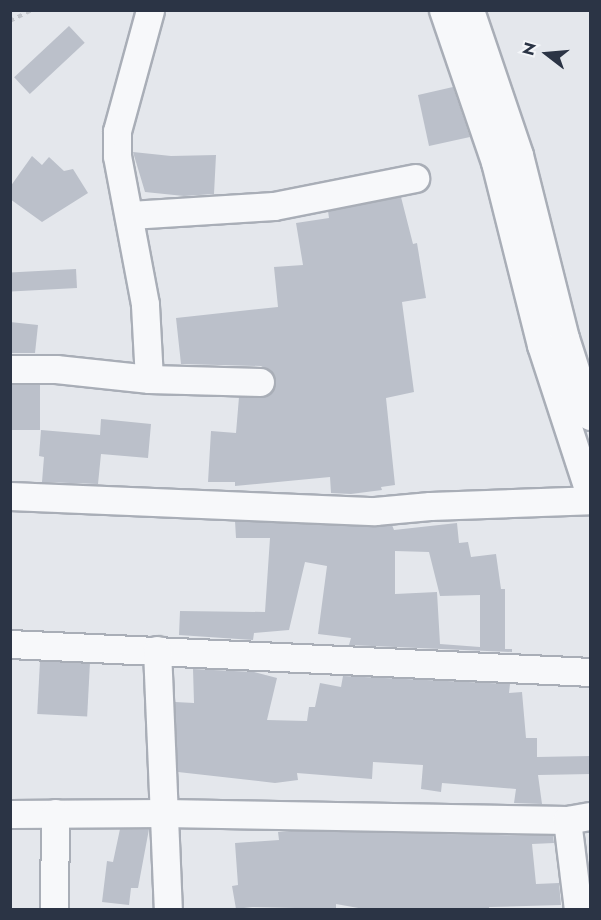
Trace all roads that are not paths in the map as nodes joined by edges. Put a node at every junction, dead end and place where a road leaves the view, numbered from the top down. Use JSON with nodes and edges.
{"nodes":[{"id":1,"x":150,"y":10,"type":"edge"},
{"id":2,"x":443,"y":10,"type":"edge"},
{"id":3,"x":470,"y":10,"type":"edge"},
{"id":4,"x":415,"y":178,"type":"dead end"},
{"id":5,"x":130,"y":215,"type":"junction"},
{"id":6,"x":10,"y":369,"type":"edge"},
{"id":7,"x":149,"y":379,"type":"junction"},
{"id":8,"x":260,"y":382,"type":"dead end"},
{"id":9,"x":591,"y":416,"type":"edge"},
{"id":10,"x":591,"y":495,"type":"edge"},
{"id":11,"x":10,"y":496,"type":"edge"},
{"id":12,"x":591,"y":500,"type":"edge"},
{"id":13,"x":10,"y":644,"type":"edge"},
{"id":14,"x":157,"y":650,"type":"junction"},
{"id":15,"x":591,"y":672,"type":"edge"},
{"id":16,"x":55,"y":813,"type":"junction"},
{"id":17,"x":164,"y":813,"type":"junction"},
{"id":18,"x":10,"y":814,"type":"edge"},
{"id":19,"x":579,"y":818,"type":"edge"},
{"id":20,"x":54,"y":909,"type":"edge"},
{"id":21,"x":168,"y":909,"type":"edge"},
{"id":22,"x":578,"y":909,"type":"edge"}],
"edges":[{"from":1,"to":5,"type":"street"},
{"from":2,"to":10,"type":"street"},
{"from":3,"to":9,"type":"street"},
{"from":4,"to":5,"type":"street"},
{"from":5,"to":7,"type":"street"},
{"from":6,"to":7,"type":"street"},
{"from":7,"to":8,"type":"street"},
{"from":11,"to":12,"type":"street"},
{"from":13,"to":14,"type":"street"},
{"from":14,"to":15,"type":"street"},
{"from":14,"to":17,"type":"street"},
{"from":16,"to":17,"type":"street"},
{"from":16,"to":18,"type":"street"},
{"from":16,"to":20,"type":"street"},
{"from":17,"to":19,"type":"street"},
{"from":17,"to":21,"type":"street"},
{"from":19,"to":22,"type":"street"}]}
